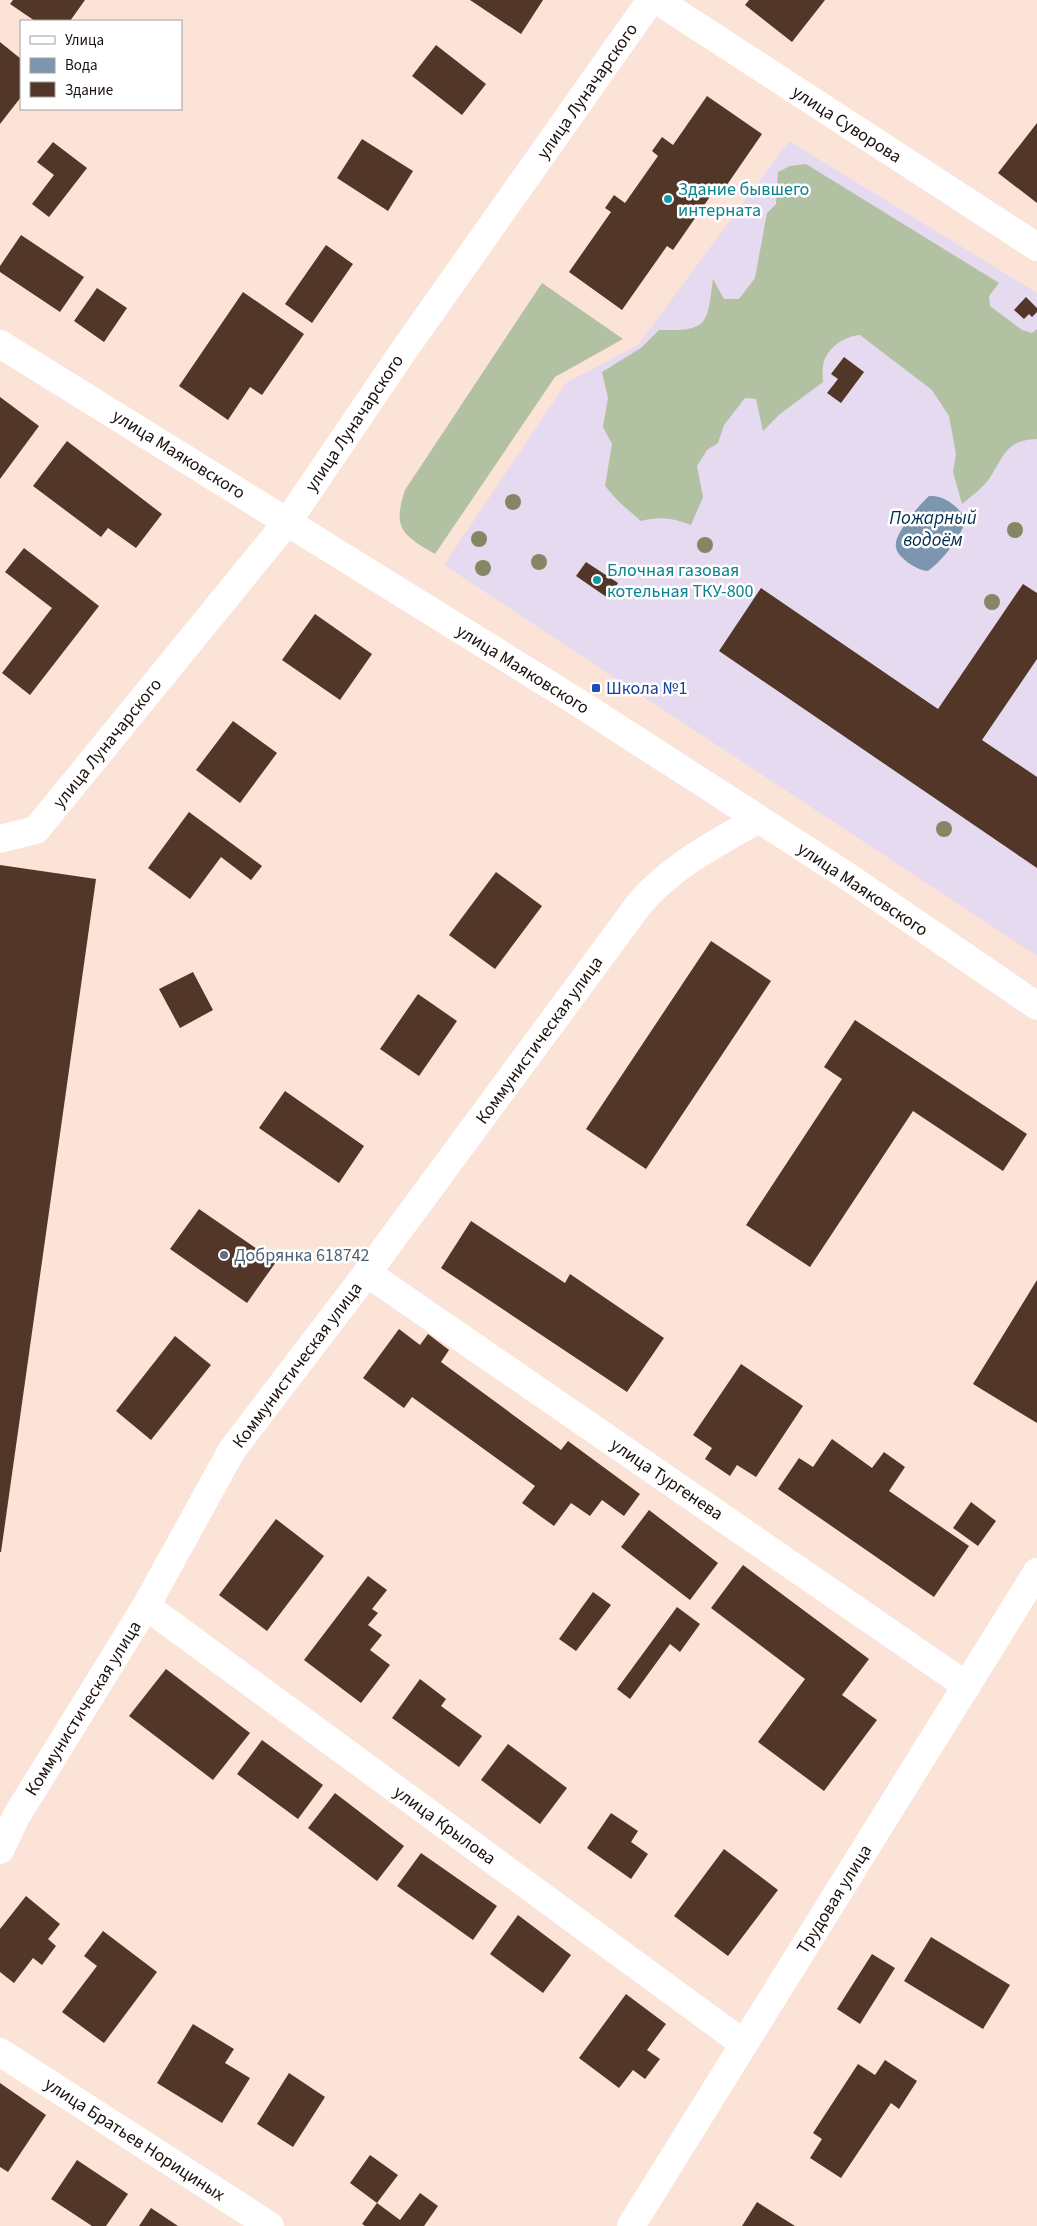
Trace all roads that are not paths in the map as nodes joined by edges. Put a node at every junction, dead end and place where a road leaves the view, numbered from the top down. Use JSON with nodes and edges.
{"nodes":[{"id":1,"x":652,"y":0,"type":"edge"},
{"id":2,"x":658,"y":0,"type":"edge"},
{"id":3,"x":1037,"y":247,"type":"edge"},
{"id":4,"x":0,"y":344,"type":"edge"},
{"id":5,"x":288,"y":521,"type":"junction"},
{"id":6,"x":757,"y":820,"type":"junction"},
{"id":7,"x":0,"y":839,"type":"edge"},
{"id":8,"x":1037,"y":1006,"type":"edge"},
{"id":9,"x":367,"y":1273,"type":"junction"},
{"id":10,"x":1037,"y":1572,"type":"edge"},
{"id":11,"x":146,"y":1606,"type":"junction"},
{"id":12,"x":967,"y":1686,"type":"junction"},
{"id":13,"x":0,"y":1850,"type":"edge"},
{"id":14,"x":744,"y":2044,"type":"junction"},
{"id":15,"x":0,"y":2052,"type":"edge"},
{"id":16,"x":270,"y":2226,"type":"edge"},
{"id":17,"x":631,"y":2226,"type":"edge"}],
"edges":[{"from":1,"to":5,"type":"street","name":"улица Луначарского"},
{"from":2,"to":3,"type":"street","name":"улица Суворова"},
{"from":4,"to":5,"type":"street","name":"улица Маяковского"},
{"from":5,"to":6,"type":"street","name":"улица Маяковского"},
{"from":5,"to":7,"type":"street","name":"улица Луначарского"},
{"from":6,"to":8,"type":"street","name":"улица Маяковского"},
{"from":6,"to":9,"type":"street","name":"Коммунистическая улица"},
{"from":9,"to":11,"type":"street","name":"Коммунистическая улица"},
{"from":9,"to":12,"type":"street","name":"улица Тургенева"},
{"from":10,"to":12,"type":"street","name":"Трудовая улица"},
{"from":11,"to":13,"type":"street","name":"Коммунистическая улица"},
{"from":11,"to":14,"type":"street","name":"улица Крылова"},
{"from":12,"to":14,"type":"street","name":"Трудовая улица"},
{"from":14,"to":17,"type":"street","name":"Трудовая улица"},
{"from":15,"to":16,"type":"street","name":"улица Братьев Норициных"}]}
